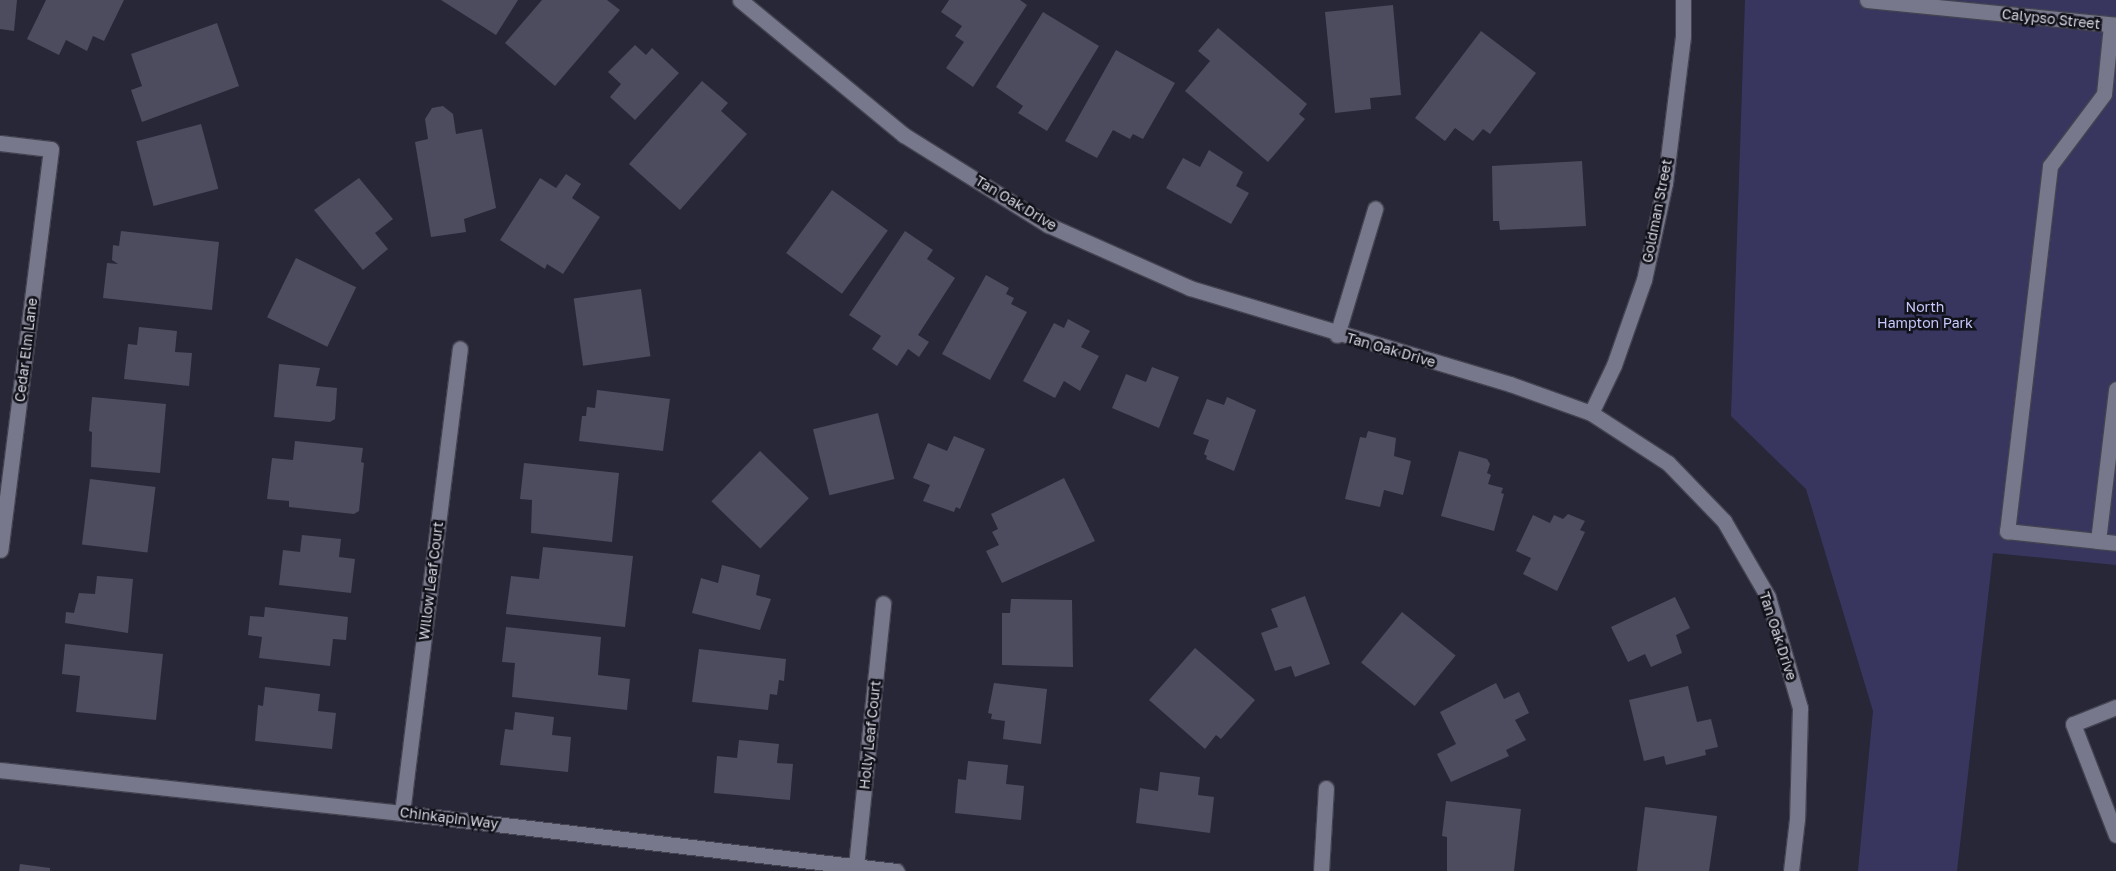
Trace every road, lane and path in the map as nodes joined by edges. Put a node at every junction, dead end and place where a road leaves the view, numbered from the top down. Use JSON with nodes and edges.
{"nodes":[{"id":1,"x":740,"y":0,"type":"edge"},
{"id":2,"x":1683,"y":0,"type":"edge"},
{"id":3,"x":1867,"y":0,"type":"edge"},
{"id":4,"x":2114,"y":25,"type":"edge"},
{"id":5,"x":0,"y":143,"type":"edge"},
{"id":6,"x":1375,"y":209,"type":"dead end"},
{"id":7,"x":1337,"y":335,"type":"junction"},
{"id":8,"x":460,"y":349,"type":"dead end"},
{"id":9,"x":2116,"y":389,"type":"edge"},
{"id":10,"x":1591,"y":413,"type":"junction"},
{"id":11,"x":2112,"y":463,"type":"edge"},
{"id":12,"x":2098,"y":541,"type":"junction"},
{"id":13,"x":2116,"y":543,"type":"edge"},
{"id":14,"x":0,"y":550,"type":"edge"},
{"id":15,"x":883,"y":603,"type":"dead end"},
{"id":16,"x":2116,"y":707,"type":"edge"},
{"id":17,"x":0,"y":770,"type":"edge"},
{"id":18,"x":1326,"y":788,"type":"dead end"},
{"id":19,"x":402,"y":813,"type":"junction"},
{"id":20,"x":2116,"y":835,"type":"edge"},
{"id":21,"x":856,"y":866,"type":"junction"},
{"id":22,"x":897,"y":871,"type":"edge"},
{"id":23,"x":1321,"y":871,"type":"edge"},
{"id":24,"x":1792,"y":871,"type":"edge"}],
"edges":[{"from":1,"to":7,"type":"street","name":"Tan Oak Drive"},
{"from":2,"to":10,"type":"street","name":"Goldman Street"},
{"from":3,"to":4,"type":"street","name":"Calypso Street"},
{"from":4,"to":12,"type":"street"},
{"from":5,"to":14,"type":"street","name":"Cedar Elm Lane"},
{"from":6,"to":7,"type":"street"},
{"from":7,"to":10,"type":"street","name":"Tan Oak Drive"},
{"from":8,"to":19,"type":"street","name":"Willow Leaf Court"},
{"from":9,"to":11,"type":"street"},
{"from":10,"to":24,"type":"street","name":"Tan Oak Drive"},
{"from":11,"to":12,"type":"street"},
{"from":12,"to":13,"type":"street"},
{"from":15,"to":21,"type":"street","name":"Holly Leaf Court"},
{"from":16,"to":20,"type":"street"},
{"from":17,"to":19,"type":"street","name":"Chinkapin Way"},
{"from":18,"to":23,"type":"street"},
{"from":19,"to":21,"type":"street","name":"Chinkapin Way"},
{"from":21,"to":22,"type":"street","name":"Chinkapin Way"}]}
